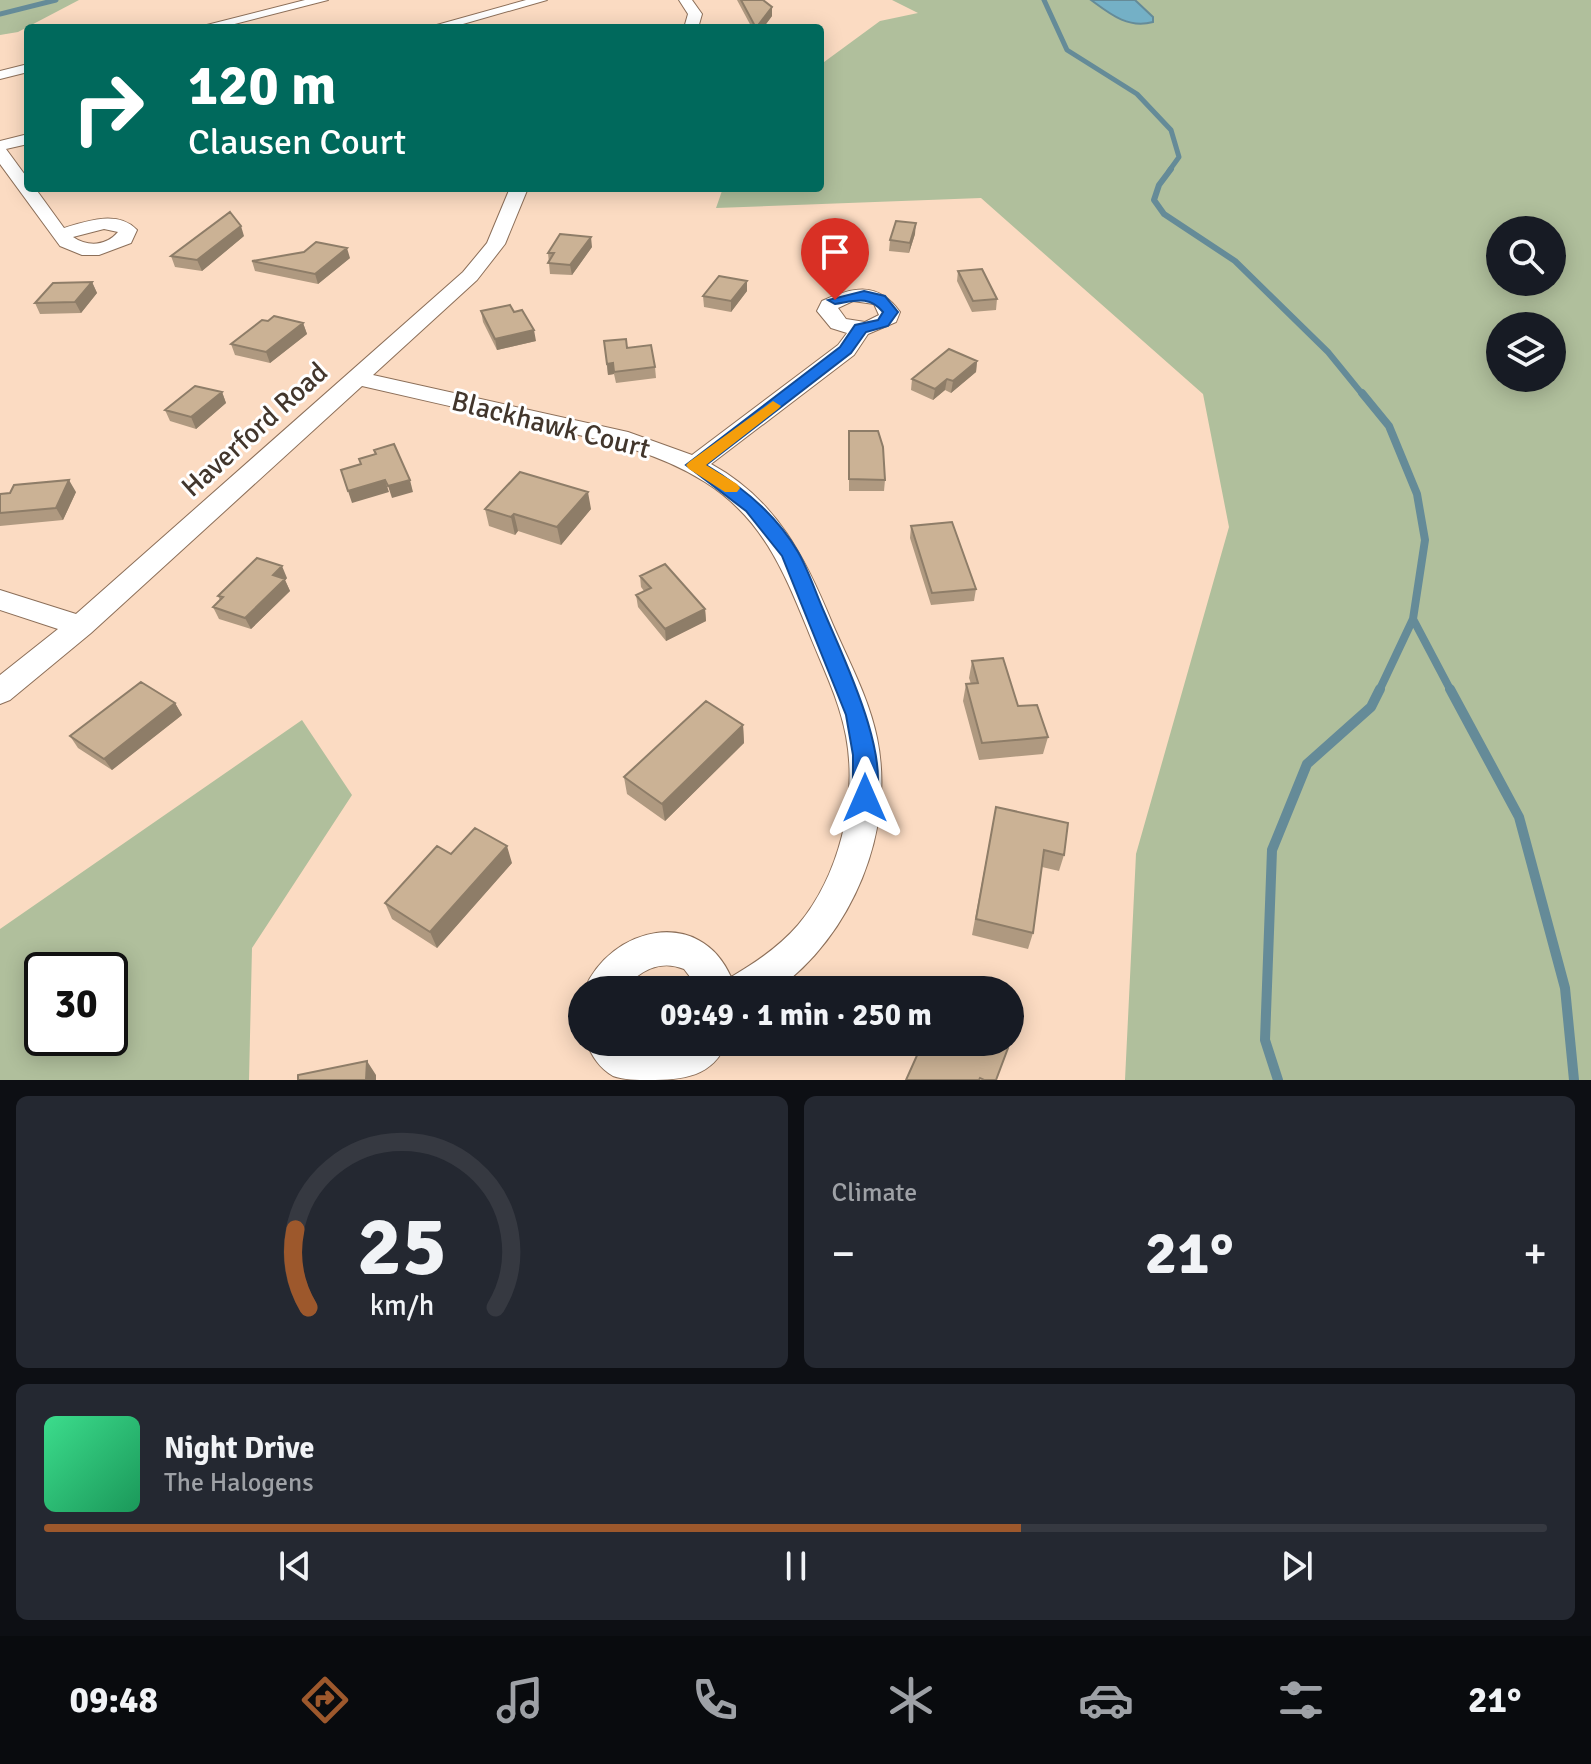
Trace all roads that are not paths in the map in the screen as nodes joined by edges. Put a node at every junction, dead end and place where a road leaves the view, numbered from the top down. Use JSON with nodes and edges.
{"nodes":[{"id":1,"x":322,"y":0,"type":"edge"},
{"id":2,"x":541,"y":0,"type":"edge"},
{"id":3,"x":685,"y":0,"type":"edge"},
{"id":4,"x":219,"y":24,"type":"edge"},
{"id":5,"x":448,"y":24,"type":"edge"},
{"id":6,"x":692,"y":24,"type":"edge"},
{"id":7,"x":24,"y":69,"type":"edge"},
{"id":8,"x":0,"y":75,"type":"edge"},
{"id":9,"x":24,"y":140,"type":"edge"},
{"id":10,"x":0,"y":146,"type":"edge"},
{"id":11,"x":0,"y":152,"type":"edge"},
{"id":12,"x":24,"y":185,"type":"edge"},
{"id":13,"x":29,"y":192,"type":"edge"},
{"id":14,"x":517,"y":192,"type":"edge"},
{"id":15,"x":60,"y":235,"type":"dead end"},
{"id":16,"x":861,"y":328,"type":"dead end"},
{"id":17,"x":357,"y":378,"type":"junction"},
{"id":18,"x":695,"y":465,"type":"junction"},
{"id":19,"x":0,"y":600,"type":"edge"},
{"id":20,"x":81,"y":626,"type":"junction"},
{"id":21,"x":0,"y":692,"type":"edge"},
{"id":22,"x":610,"y":976,"type":"edge"},
{"id":23,"x":715,"y":976,"type":"edge"},
{"id":24,"x":768,"y":976,"type":"edge"},
{"id":25,"x":618,"y":1056,"type":"edge"},
{"id":26,"x":693,"y":1056,"type":"edge"}],
"edges":[{"from":1,"to":4,"type":"street"},
{"from":2,"to":5,"type":"street"},
{"from":3,"to":6,"type":"street"},
{"from":7,"to":8,"type":"street"},
{"from":9,"to":10,"type":"street"},
{"from":11,"to":12,"type":"street"},
{"from":13,"to":15,"type":"street"},
{"from":14,"to":17,"type":"street","name":"Haverford Road"},
{"from":16,"to":18,"type":"street"},
{"from":17,"to":18,"type":"street","name":"Blackhawk Court"},
{"from":17,"to":20,"type":"street","name":"Haverford Road"},
{"from":18,"to":24,"type":"street","name":"Blackhawk Court"},
{"from":19,"to":20,"type":"street"},
{"from":20,"to":21,"type":"street","name":"Haverford Road"},
{"from":22,"to":23,"type":"street"},
{"from":25,"to":26,"type":"street"}]}
